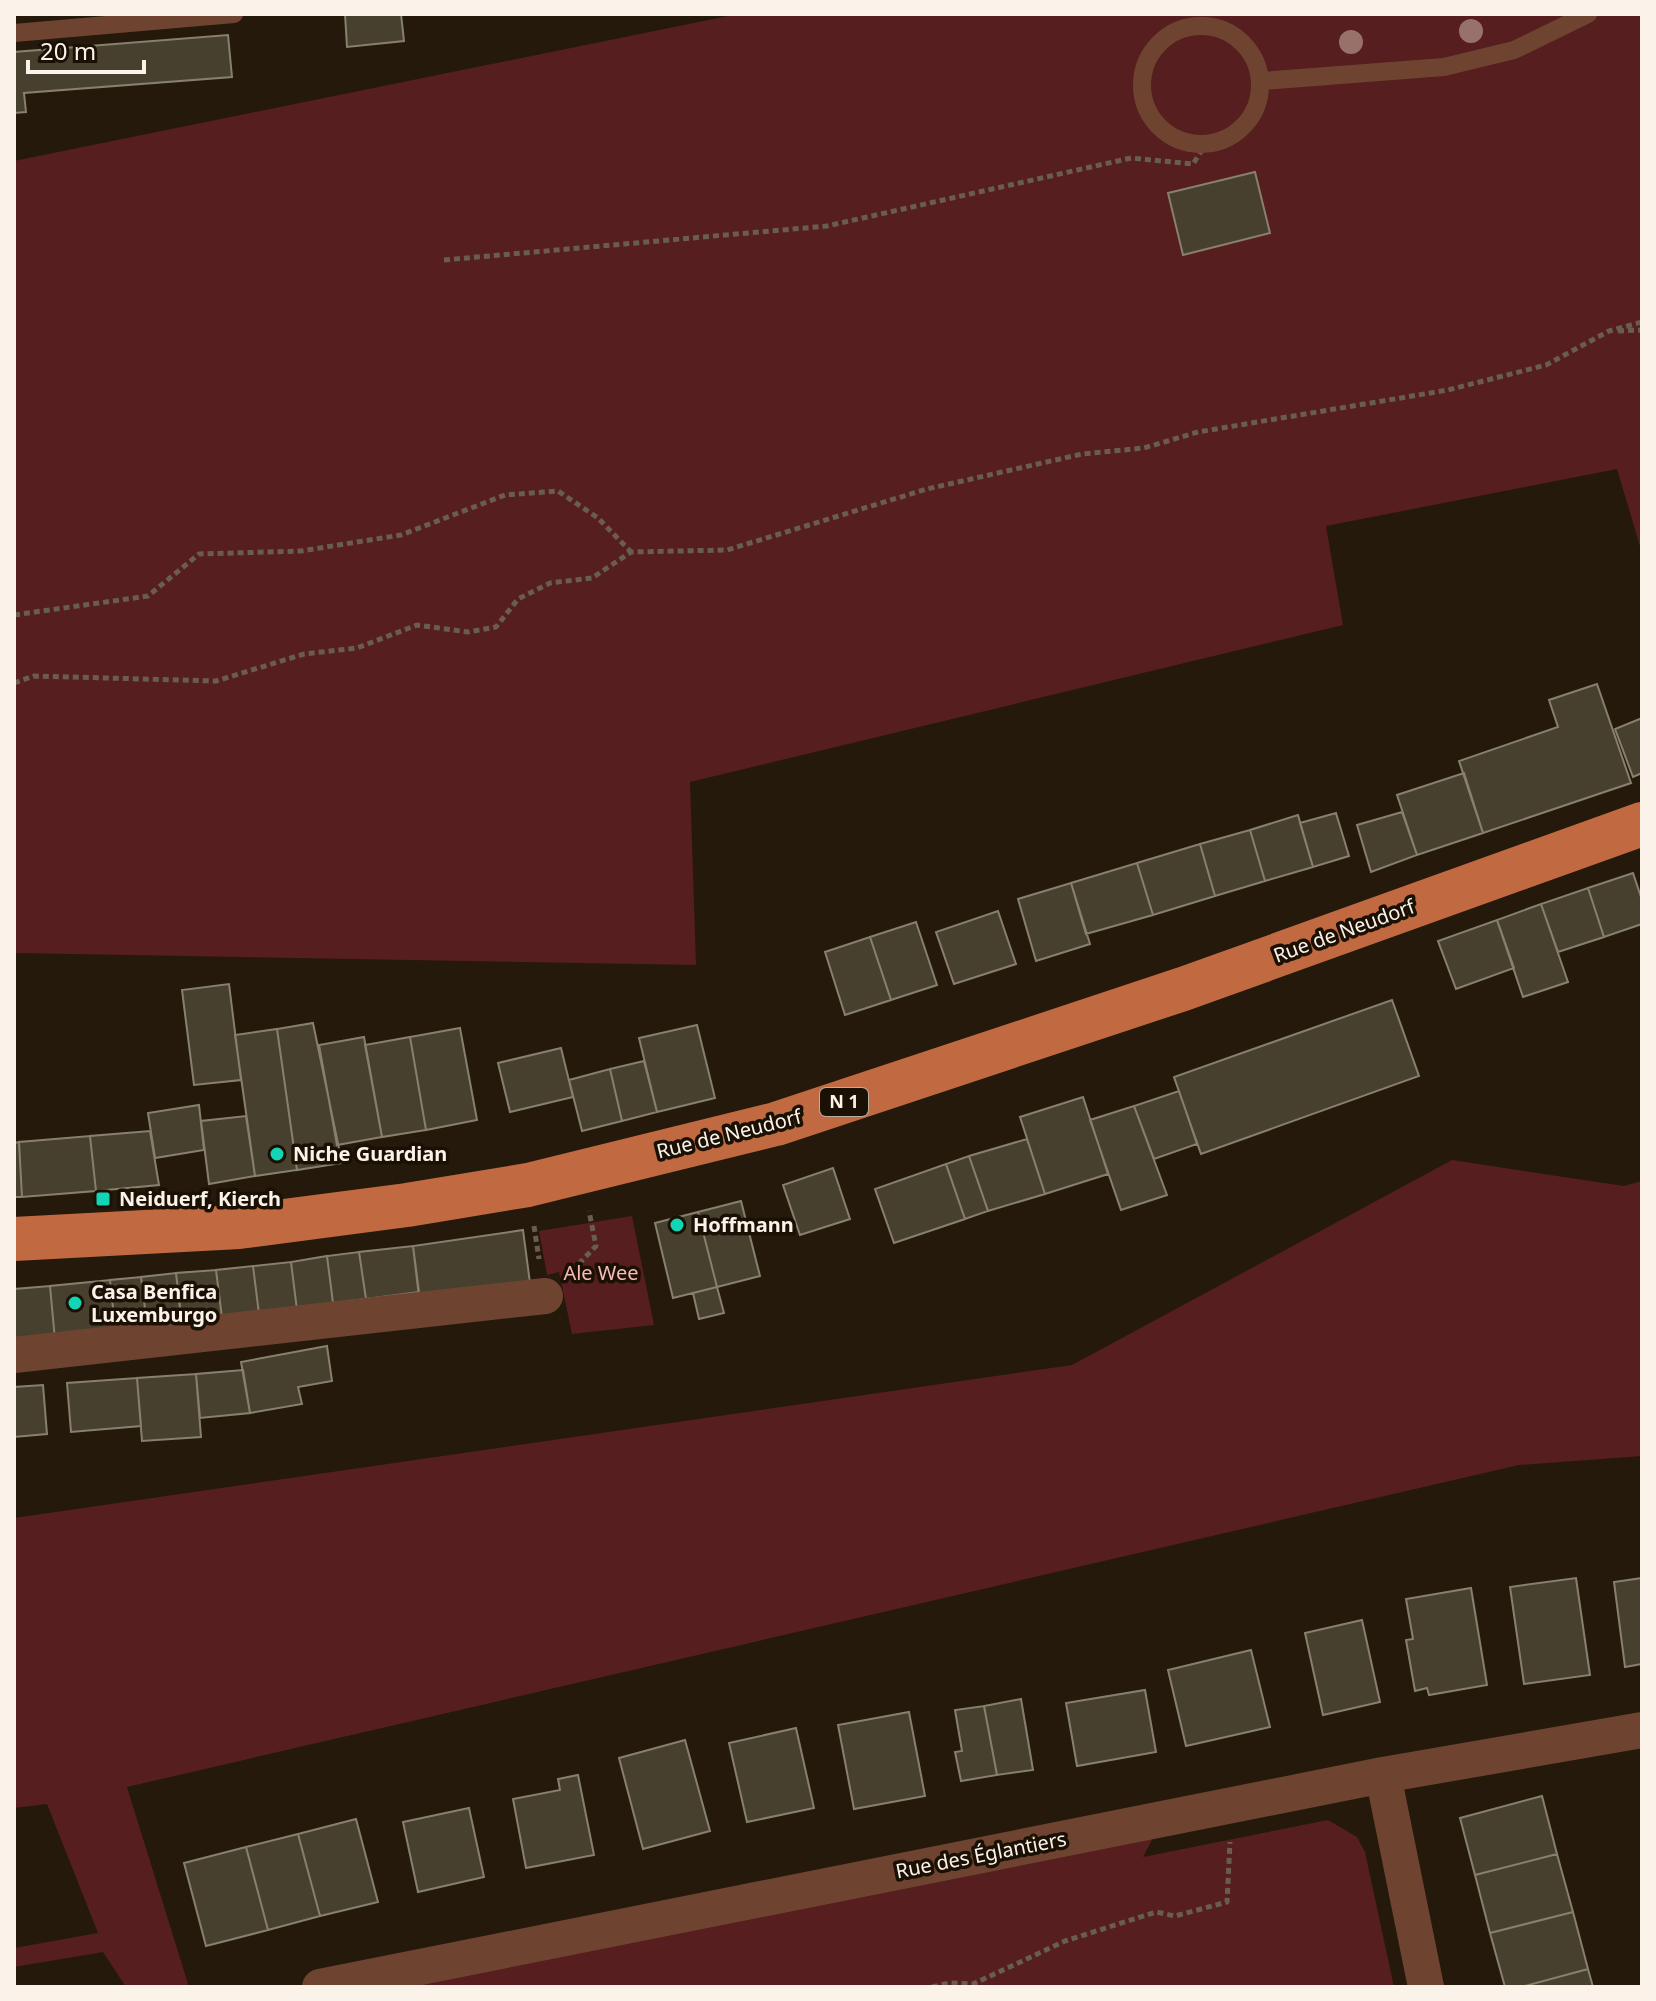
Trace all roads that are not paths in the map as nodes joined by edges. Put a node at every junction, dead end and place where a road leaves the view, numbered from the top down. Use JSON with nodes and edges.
{"nodes":[{"id":1,"x":234,"y":14,"type":"edge"},
{"id":2,"x":1588,"y":14,"type":"edge"},
{"id":3,"x":14,"y":33,"type":"edge"},
{"id":4,"x":1262,"y":81,"type":"junction"},
{"id":5,"x":1642,"y":824,"type":"edge"},
{"id":6,"x":14,"y":1239,"type":"edge"},
{"id":7,"x":545,"y":1296,"type":"road end"},
{"id":8,"x":14,"y":1355,"type":"edge"},
{"id":9,"x":1642,"y":1730,"type":"edge"},
{"id":10,"x":1383,"y":1775,"type":"junction"},
{"id":11,"x":320,"y":1987,"type":"edge"},
{"id":12,"x":1426,"y":1987,"type":"edge"}],
"edges":[{"from":1,"to":3,"type":"lane"},
{"from":2,"to":4,"type":"lane"},
{"from":4,"to":4,"type":"lane"},
{"from":5,"to":6,"type":"main road","name":"Rue de Neudorf","number":"N 1"},
{"from":7,"to":8,"type":"street"},
{"from":9,"to":10,"type":"street","name":"Rue des Églantiers"},
{"from":10,"to":11,"type":"street","name":"Rue des Églantiers"},
{"from":10,"to":12,"type":"street"}]}
